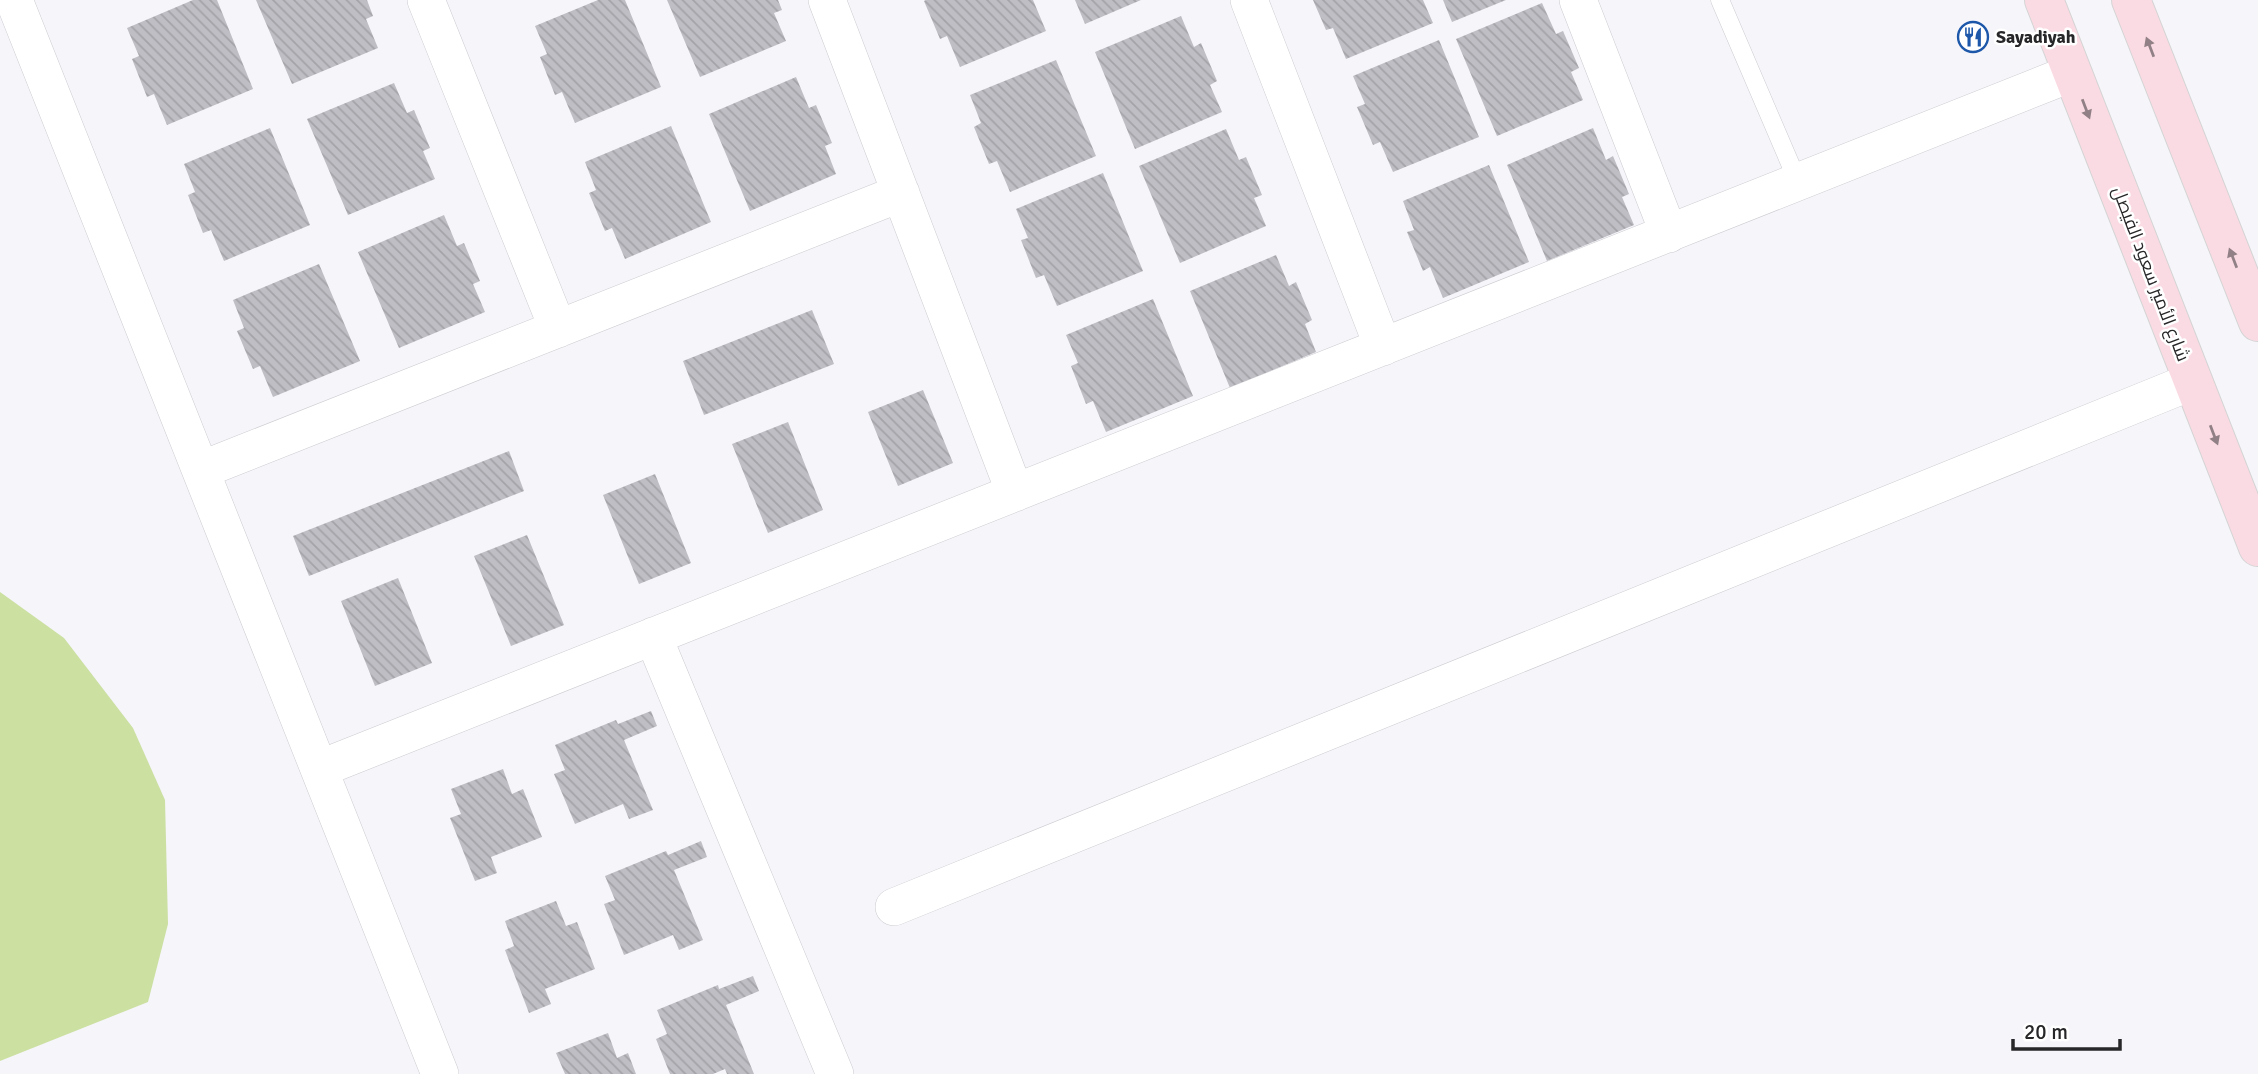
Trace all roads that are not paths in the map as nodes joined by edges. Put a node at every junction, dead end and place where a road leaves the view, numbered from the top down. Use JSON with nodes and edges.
{"nodes":[{"id":1,"x":14,"y":0,"type":"edge"},
{"id":2,"x":426,"y":0,"type":"edge"},
{"id":3,"x":827,"y":0,"type":"edge"},
{"id":4,"x":1249,"y":0,"type":"edge"},
{"id":5,"x":1578,"y":0,"type":"edge"},
{"id":6,"x":1720,"y":0,"type":"edge"},
{"id":7,"x":2044,"y":0,"type":"edge"},
{"id":8,"x":2131,"y":0,"type":"edge"},
{"id":9,"x":2072,"y":73,"type":"junction"},
{"id":10,"x":1798,"y":182,"type":"junction"},
{"id":11,"x":901,"y":193,"type":"junction"},
{"id":12,"x":1669,"y":234,"type":"junction"},
{"id":13,"x":2258,"y":322,"type":"edge"},
{"id":14,"x":558,"y":328,"type":"junction"},
{"id":15,"x":1384,"y":347,"type":"junction"},
{"id":16,"x":2193,"y":381,"type":"junction"},
{"id":17,"x":201,"y":470,"type":"junction"},
{"id":18,"x":1015,"y":493,"type":"junction"},
{"id":19,"x":2258,"y":547,"type":"edge"},
{"id":20,"x":653,"y":636,"type":"junction"},
{"id":21,"x":319,"y":769,"type":"junction"},
{"id":22,"x":894,"y":907,"type":"dead end"},
{"id":23,"x":440,"y":1074,"type":"edge"},
{"id":24,"x":835,"y":1074,"type":"edge"}],
"edges":[{"from":1,"to":17,"type":"street"},
{"from":2,"to":14,"type":"street"},
{"from":3,"to":11,"type":"street"},
{"from":4,"to":15,"type":"street"},
{"from":5,"to":12,"type":"street"},
{"from":6,"to":10,"type":"lane"},
{"from":7,"to":9,"type":"main road","name":"شارع الأمير سعود الفيصل"},
{"from":13,"to":8,"type":"main road","one_way":true},
{"from":9,"to":10,"type":"street"},
{"from":9,"to":16,"type":"main road","name":"شارع الأمير سعود الفيصل","one_way":true},
{"from":10,"to":12,"type":"street"},
{"from":11,"to":14,"type":"street"},
{"from":11,"to":18,"type":"street"},
{"from":12,"to":15,"type":"street"},
{"from":14,"to":17,"type":"street"},
{"from":15,"to":18,"type":"street"},
{"from":16,"to":19,"type":"main road","name":"شارع الأمير سعود الفيصل","one_way":true},
{"from":16,"to":22,"type":"street"},
{"from":17,"to":21,"type":"street"},
{"from":18,"to":20,"type":"street"},
{"from":20,"to":21,"type":"street"},
{"from":20,"to":24,"type":"street"},
{"from":21,"to":23,"type":"street"}]}
